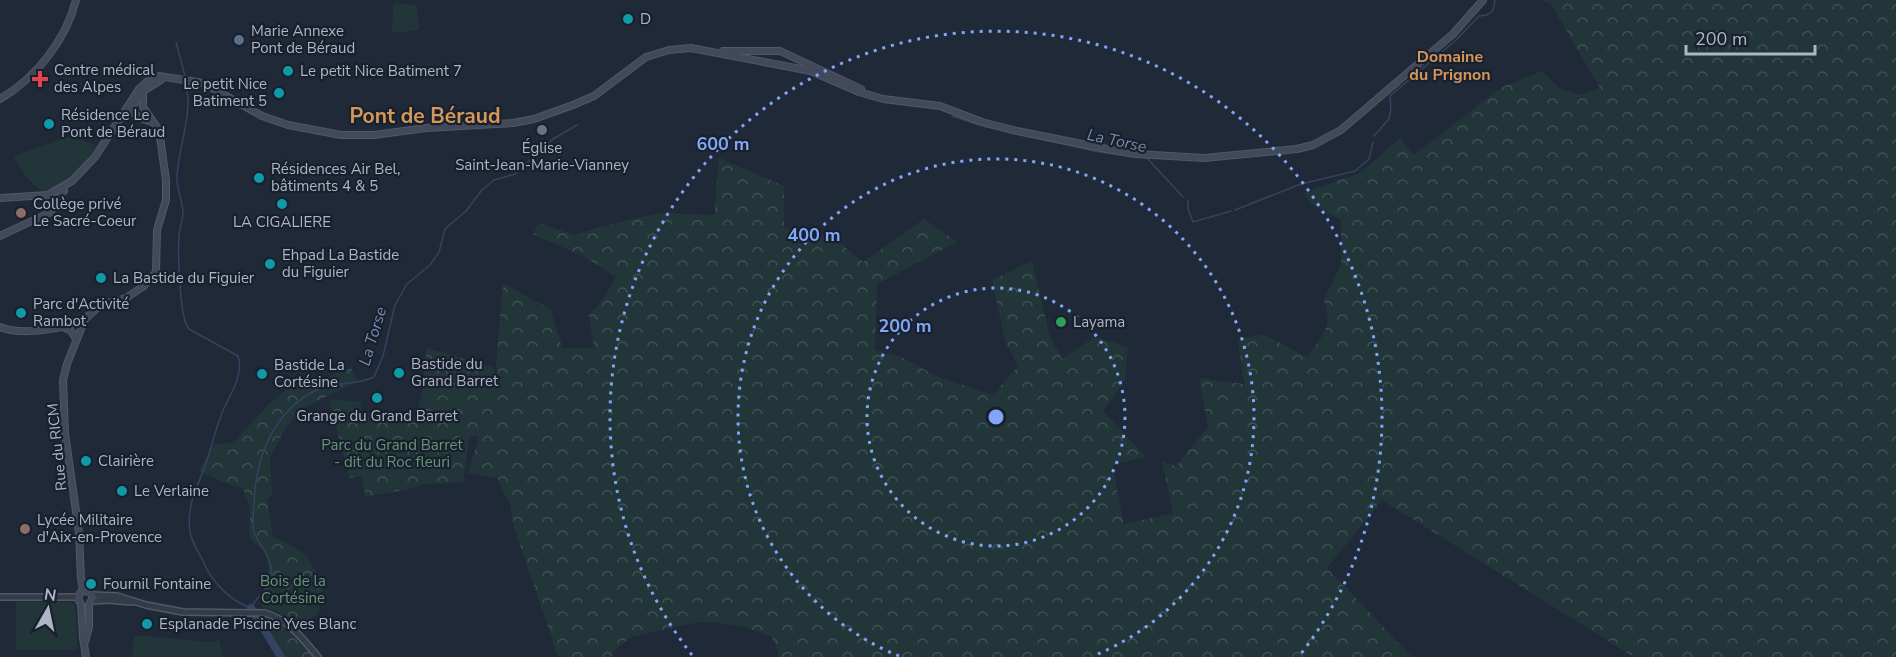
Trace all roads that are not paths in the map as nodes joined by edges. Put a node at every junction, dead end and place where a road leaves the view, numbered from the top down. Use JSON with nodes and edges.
{"nodes":[{"id":1,"x":76,"y":0,"type":"edge"},
{"id":2,"x":1482,"y":0,"type":"edge"},
{"id":3,"x":750,"y":51,"type":"junction"},
{"id":4,"x":715,"y":52,"type":"junction"},
{"id":5,"x":793,"y":57,"type":"junction"},
{"id":6,"x":748,"y":59,"type":"junction"},
{"id":7,"x":787,"y":67,"type":"junction"},
{"id":8,"x":179,"y":79,"type":"junction"},
{"id":9,"x":143,"y":91,"type":"junction"},
{"id":10,"x":874,"y":96,"type":"junction"},
{"id":11,"x":0,"y":99,"type":"edge"},
{"id":12,"x":130,"y":109,"type":"junction"},
{"id":13,"x":153,"y":122,"type":"junction"},
{"id":14,"x":48,"y":195,"type":"junction"},
{"id":15,"x":0,"y":198,"type":"edge"},
{"id":16,"x":58,"y":198,"type":"junction"},
{"id":17,"x":0,"y":236,"type":"edge"},
{"id":18,"x":0,"y":327,"type":"edge"},
{"id":19,"x":75,"y":330,"type":"junction"},
{"id":20,"x":0,"y":597,"type":"edge"},
{"id":21,"x":87,"y":600,"type":"junction"},
{"id":22,"x":86,"y":657,"type":"edge"},
{"id":23,"x":318,"y":657,"type":"edge"}],
"edges":[{"from":1,"to":11,"type":"main road"},
{"from":2,"to":10,"type":"main road"},
{"from":3,"to":4,"type":"main road"},
{"from":3,"to":5,"type":"main road"},
{"from":3,"to":6,"type":"main road"},
{"from":4,"to":6,"type":"main road"},
{"from":4,"to":8,"type":"main road"},
{"from":5,"to":7,"type":"main road"},
{"from":5,"to":10,"type":"main road"},
{"from":6,"to":7,"type":"main road"},
{"from":7,"to":10,"type":"main road"},
{"from":8,"to":9,"type":"main road"},
{"from":8,"to":12,"type":"main road"},
{"from":9,"to":12,"type":"main road"},
{"from":9,"to":13,"type":"main road"},
{"from":12,"to":13,"type":"main road"},
{"from":12,"to":14,"type":"main road"},
{"from":12,"to":16,"type":"main road"},
{"from":13,"to":19,"type":"main road","name":"Rue du RICM"},
{"from":14,"to":15,"type":"main road"},
{"from":14,"to":16,"type":"main road"},
{"from":16,"to":17,"type":"main road"},
{"from":18,"to":19,"type":"main road"},
{"from":19,"to":21,"type":"main road","name":"Rue du RICM"},
{"from":20,"to":21,"type":"street"},
{"from":21,"to":22,"type":"main road"},
{"from":21,"to":23,"type":"street"}]}
